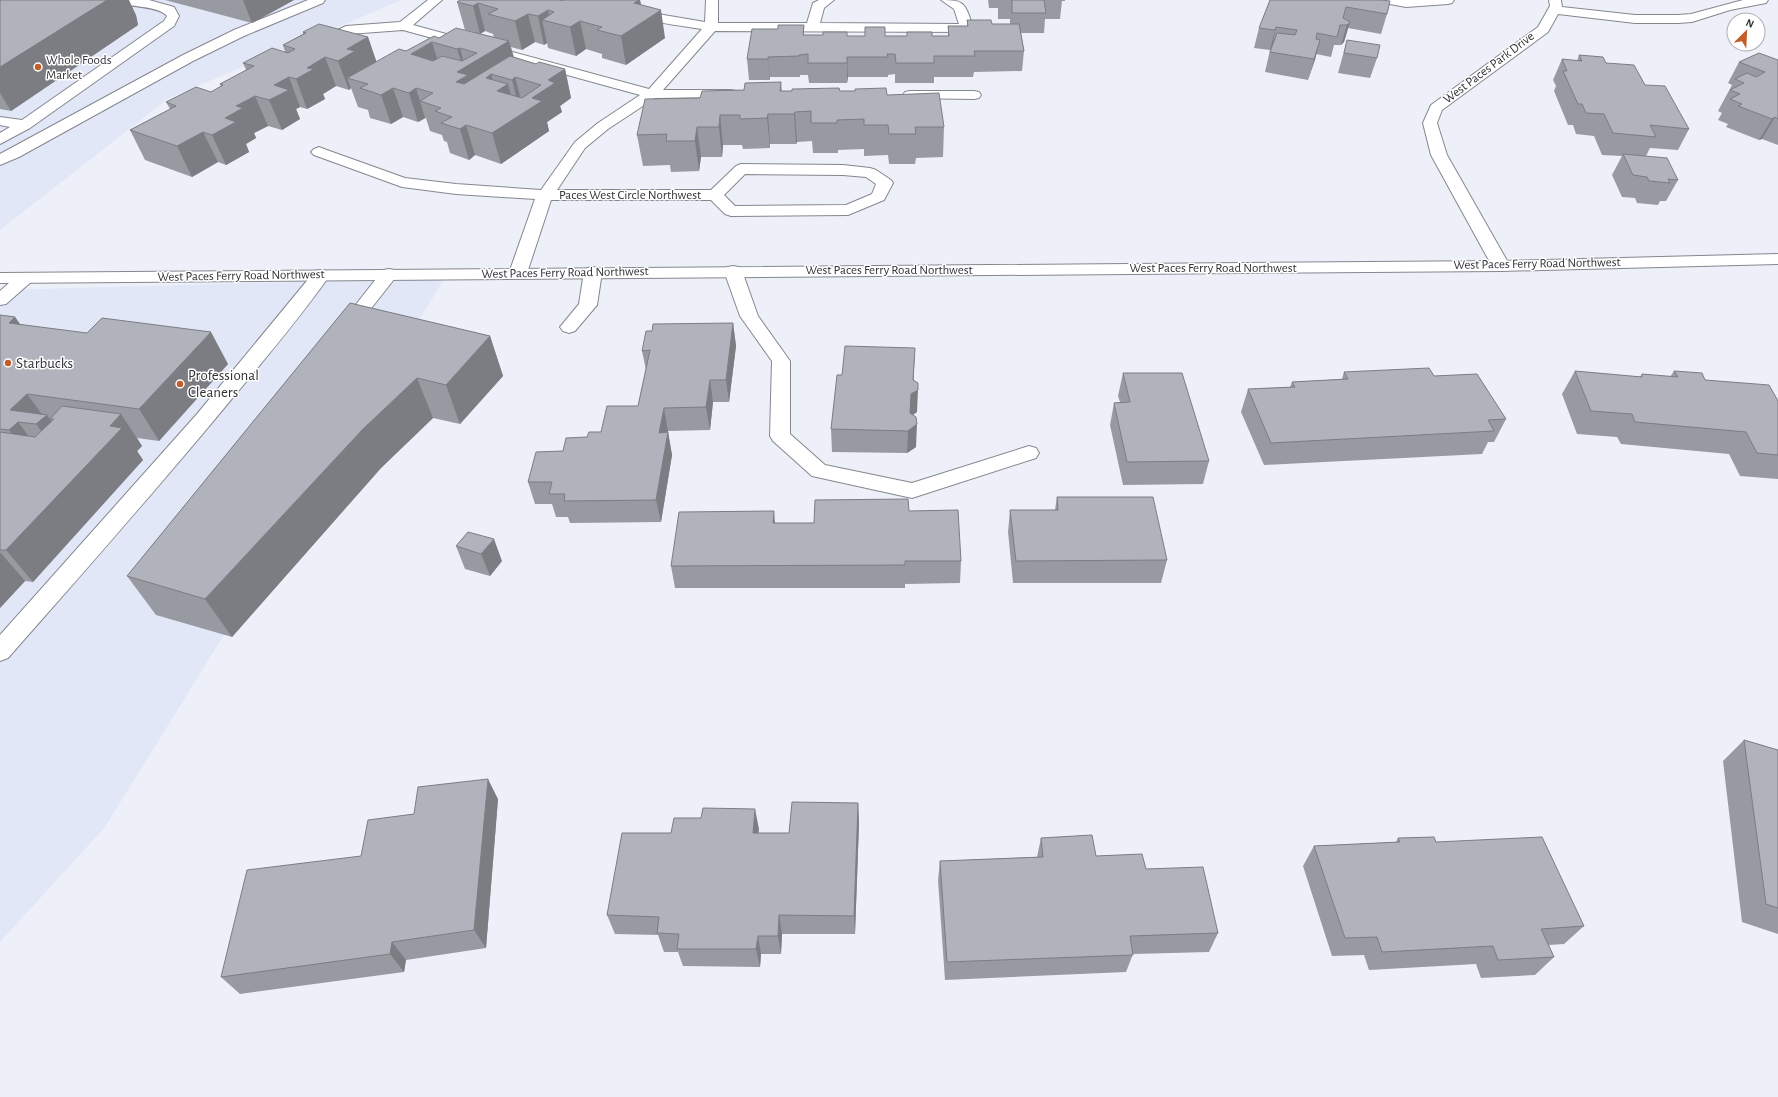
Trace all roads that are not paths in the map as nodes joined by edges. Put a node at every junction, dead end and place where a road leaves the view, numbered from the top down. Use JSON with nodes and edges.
{"nodes":[{"id":1,"x":114,"y":0,"type":"edge"},
{"id":2,"x":319,"y":0,"type":"edge"},
{"id":3,"x":436,"y":0,"type":"edge"},
{"id":4,"x":612,"y":0,"type":"edge"},
{"id":5,"x":712,"y":0,"type":"edge"},
{"id":6,"x":828,"y":0,"type":"edge"},
{"id":7,"x":947,"y":0,"type":"edge"},
{"id":8,"x":1388,"y":0,"type":"edge"},
{"id":9,"x":1448,"y":0,"type":"edge"},
{"id":10,"x":1762,"y":0,"type":"edge"},
{"id":11,"x":1554,"y":5,"type":"edge"},
{"id":12,"x":403,"y":26,"type":"junction"},
{"id":13,"x":712,"y":27,"type":"junction"},
{"id":14,"x":813,"y":27,"type":"junction"},
{"id":15,"x":967,"y":28,"type":"junction"},
{"id":16,"x":991,"y":28,"type":"edge"},
{"id":17,"x":305,"y":52,"type":"edge"},
{"id":18,"x":652,"y":94,"type":"junction"},
{"id":19,"x":746,"y":94,"type":"edge"},
{"id":20,"x":896,"y":95,"type":"edge"},
{"id":21,"x":974,"y":95,"type":"dead end"},
{"id":22,"x":0,"y":121,"type":"edge"},
{"id":23,"x":24,"y":125,"type":"junction"},
{"id":24,"x":0,"y":140,"type":"edge"},
{"id":25,"x":319,"y":152,"type":"dead end"},
{"id":26,"x":0,"y":160,"type":"edge"},
{"id":27,"x":546,"y":195,"type":"junction"},
{"id":28,"x":714,"y":195,"type":"junction"},
{"id":29,"x":1778,"y":259,"type":"edge"},
{"id":30,"x":1501,"y":266,"type":"junction"},
{"id":31,"x":733,"y":271,"type":"junction"},
{"id":32,"x":593,"y":272,"type":"junction"},
{"id":33,"x":518,"y":273,"type":"junction"},
{"id":34,"x":389,"y":274,"type":"junction"},
{"id":35,"x":321,"y":275,"type":"junction"},
{"id":36,"x":0,"y":278,"type":"edge"},
{"id":37,"x":25,"y":278,"type":"junction"},
{"id":38,"x":0,"y":300,"type":"edge"},
{"id":39,"x":569,"y":327,"type":"dead end"},
{"id":40,"x":340,"y":335,"type":"edge"},
{"id":41,"x":1029,"y":453,"type":"dead end"},
{"id":42,"x":0,"y":650,"type":"edge"}],
"edges":[{"from":1,"to":23,"type":"street"},
{"from":2,"to":26,"type":"street"},
{"from":3,"to":12,"type":"street"},
{"from":4,"to":13,"type":"street"},
{"from":5,"to":13,"type":"street"},
{"from":6,"to":14,"type":"street"},
{"from":7,"to":15,"type":"street"},
{"from":8,"to":9,"type":"street"},
{"from":10,"to":11,"type":"street"},
{"from":11,"to":30,"type":"street","name":"West Paces Park Drive"},
{"from":12,"to":17,"type":"street"},
{"from":12,"to":18,"type":"street"},
{"from":13,"to":14,"type":"street"},
{"from":13,"to":18,"type":"street"},
{"from":14,"to":15,"type":"street"},
{"from":15,"to":16,"type":"street"},
{"from":18,"to":19,"type":"street"},
{"from":18,"to":27,"type":"street"},
{"from":20,"to":21,"type":"street"},
{"from":22,"to":23,"type":"street"},
{"from":23,"to":24,"type":"street"},
{"from":25,"to":27,"type":"street","name":"Paces West Circle Northwest"},
{"from":27,"to":28,"type":"street","name":"Paces West Circle Northwest"},
{"from":27,"to":33,"type":"street"},
{"from":28,"to":28,"type":"street","name":"Paces West Circle Northwest"},
{"from":29,"to":30,"type":"street","name":"West Paces Ferry Road Northwest"},
{"from":30,"to":31,"type":"street","name":"West Paces Ferry Road Northwest"},
{"from":31,"to":32,"type":"street","name":"West Paces Ferry Road Northwest"},
{"from":31,"to":41,"type":"street"},
{"from":32,"to":33,"type":"street","name":"West Paces Ferry Road Northwest"},
{"from":32,"to":39,"type":"street"},
{"from":33,"to":34,"type":"street","name":"West Paces Ferry Road Northwest"},
{"from":34,"to":35,"type":"street","name":"West Paces Ferry Road Northwest"},
{"from":34,"to":40,"type":"street"},
{"from":35,"to":37,"type":"street","name":"West Paces Ferry Road Northwest"},
{"from":35,"to":42,"type":"street"},
{"from":36,"to":37,"type":"street","name":"West Paces Ferry Road Northwest"},
{"from":37,"to":38,"type":"street"}]}
